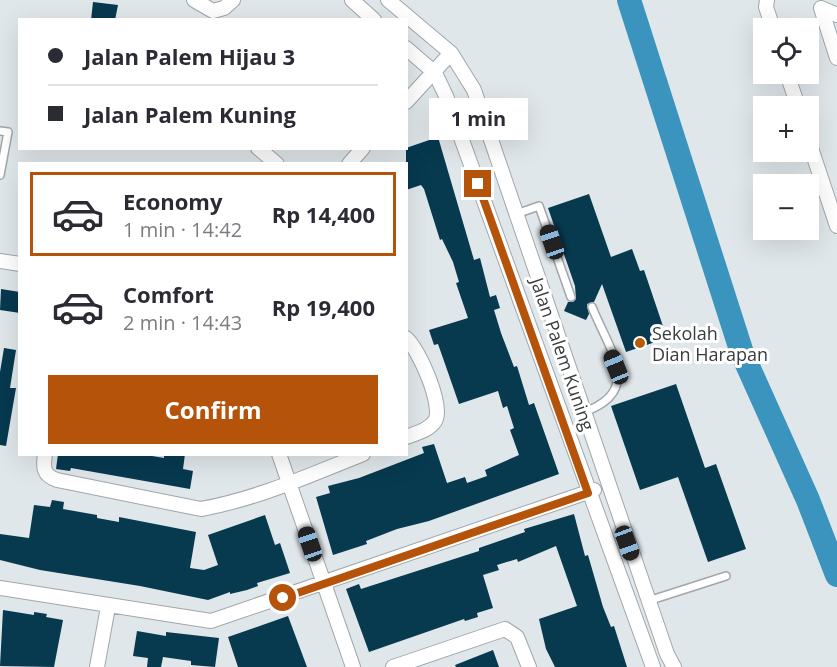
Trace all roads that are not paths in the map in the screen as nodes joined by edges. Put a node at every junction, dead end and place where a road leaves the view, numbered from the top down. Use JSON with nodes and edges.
{"nodes":[{"id":1,"x":194,"y":0,"type":"edge"},
{"id":2,"x":233,"y":0,"type":"edge"},
{"id":3,"x":352,"y":0,"type":"edge"},
{"id":4,"x":388,"y":0,"type":"edge"},
{"id":5,"x":767,"y":0,"type":"edge"},
{"id":6,"x":824,"y":4,"type":"edge"},
{"id":7,"x":837,"y":15,"type":"edge"},
{"id":8,"x":372,"y":18,"type":"edge"},
{"id":9,"x":770,"y":18,"type":"edge"},
{"id":10,"x":408,"y":50,"type":"edge"},
{"id":11,"x":451,"y":53,"type":"junction"},
{"id":12,"x":837,"y":58,"type":"edge"},
{"id":13,"x":435,"y":73,"type":"junction"},
{"id":14,"x":408,"y":100,"type":"edge"},
{"id":15,"x":0,"y":131,"type":"edge"},
{"id":16,"x":260,"y":150,"type":"edge"},
{"id":17,"x":361,"y":150,"type":"edge"},
{"id":18,"x":275,"y":162,"type":"edge"},
{"id":19,"x":351,"y":162,"type":"edge"},
{"id":20,"x":816,"y":162,"type":"edge"},
{"id":21,"x":0,"y":175,"type":"edge"},
{"id":22,"x":516,"y":214,"type":"junction"},
{"id":23,"x":837,"y":226,"type":"edge"},
{"id":24,"x":0,"y":261,"type":"edge"},
{"id":25,"x":18,"y":264,"type":"edge"},
{"id":26,"x":571,"y":297,"type":"dead end"},
{"id":27,"x":592,"y":307,"type":"dead end"},
{"id":28,"x":408,"y":340,"type":"edge"},
{"id":29,"x":583,"y":413,"type":"junction"},
{"id":30,"x":408,"y":436,"type":"edge"},
{"id":31,"x":45,"y":456,"type":"edge"},
{"id":32,"x":280,"y":456,"type":"edge"},
{"id":33,"x":358,"y":456,"type":"edge"},
{"id":34,"x":289,"y":484,"type":"junction"},
{"id":35,"x":607,"y":484,"type":"junction"},
{"id":36,"x":588,"y":493,"type":"junction"},
{"id":37,"x":726,"y":576,"type":"dead end"},
{"id":38,"x":324,"y":584,"type":"junction"},
{"id":39,"x":0,"y":588,"type":"edge"},
{"id":40,"x":648,"y":601,"type":"junction"},
{"id":41,"x":108,"y":607,"type":"junction"},
{"id":42,"x":97,"y":667,"type":"edge"},
{"id":43,"x":353,"y":667,"type":"edge"},
{"id":44,"x":393,"y":667,"type":"edge"},
{"id":45,"x":530,"y":667,"type":"edge"},
{"id":46,"x":652,"y":667,"type":"edge"},
{"id":47,"x":674,"y":667,"type":"edge"}],
"edges":[{"from":1,"to":2,"type":"street"},
{"from":3,"to":8,"type":"street"},
{"from":4,"to":11,"type":"street","name":"Jalan Palem Kuning"},
{"from":5,"to":9,"type":"street"},
{"from":6,"to":7,"type":"street"},
{"from":6,"to":12,"type":"street"},
{"from":10,"to":13,"type":"street","name":"Jalan Palem Kuning"},
{"from":11,"to":13,"type":"street"},
{"from":11,"to":22,"type":"street","name":"Jalan Palem Kuning"},
{"from":13,"to":14,"type":"street"},
{"from":13,"to":36,"type":"street","name":"Jalan Palem Kuning"},
{"from":15,"to":21,"type":"lane"},
{"from":16,"to":18,"type":"street"},
{"from":17,"to":19,"type":"street"},
{"from":20,"to":23,"type":"street"},
{"from":22,"to":26,"type":"lane"},
{"from":22,"to":29,"type":"street","name":"Jalan Palem Kuning"},
{"from":24,"to":25,"type":"street"},
{"from":27,"to":29,"type":"lane"},
{"from":28,"to":30,"type":"street"},
{"from":29,"to":35,"type":"street","name":"Jalan Palem Kuning"},
{"from":31,"to":34,"type":"street"},
{"from":32,"to":34,"type":"street"},
{"from":33,"to":34,"type":"street"},
{"from":34,"to":38,"type":"street"},
{"from":35,"to":36,"type":"street"},
{"from":35,"to":40,"type":"street","name":"Jalan Palem Kuning"},
{"from":36,"to":38,"type":"street"},
{"from":36,"to":46,"type":"street","name":"Jalan Palem Kuning"},
{"from":37,"to":40,"type":"lane"},
{"from":38,"to":41,"type":"street"},
{"from":38,"to":43,"type":"street"},
{"from":39,"to":41,"type":"street"},
{"from":40,"to":47,"type":"street","name":"Jalan Palem Kuning"},
{"from":41,"to":42,"type":"street"},
{"from":44,"to":45,"type":"street"}]}
